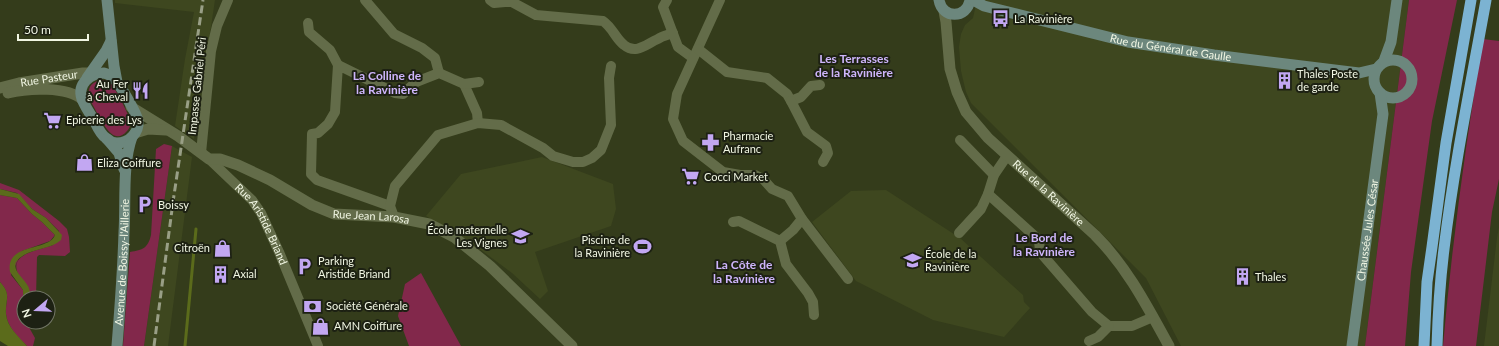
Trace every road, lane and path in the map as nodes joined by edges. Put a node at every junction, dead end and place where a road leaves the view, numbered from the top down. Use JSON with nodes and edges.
{"nodes":[{"id":1,"x":107,"y":0,"type":"edge"},
{"id":2,"x":228,"y":0,"type":"edge"},
{"id":3,"x":365,"y":0,"type":"edge"},
{"id":4,"x":490,"y":0,"type":"edge"},
{"id":5,"x":667,"y":0,"type":"edge"},
{"id":6,"x":720,"y":0,"type":"edge"},
{"id":7,"x":1397,"y":0,"type":"edge"},
{"id":8,"x":1471,"y":0,"type":"edge"},
{"id":9,"x":1486,"y":0,"type":"edge"},
{"id":10,"x":939,"y":3,"type":"edge"},
{"id":11,"x":968,"y":5,"type":"edge"},
{"id":12,"x":308,"y":23,"type":"dead end"},
{"id":13,"x":673,"y":33,"type":"junction"},
{"id":14,"x":947,"y":35,"type":"junction"},
{"id":15,"x":111,"y":41,"type":"junction"},
{"id":16,"x":1391,"y":42,"type":"junction"},
{"id":17,"x":696,"y":54,"type":"junction"},
{"id":18,"x":1399,"y":60,"type":"junction"},
{"id":19,"x":338,"y":65,"type":"junction"},
{"id":20,"x":1380,"y":65,"type":"junction"},
{"id":21,"x":611,"y":66,"type":"dead end"},
{"id":22,"x":439,"y":73,"type":"junction"},
{"id":23,"x":1359,"y":73,"type":"junction"},
{"id":24,"x":91,"y":76,"type":"junction"},
{"id":25,"x":117,"y":82,"type":"junction"},
{"id":26,"x":479,"y":82,"type":"dead end"},
{"id":27,"x":464,"y":84,"type":"junction"},
{"id":28,"x":820,"y":85,"type":"dead end"},
{"id":29,"x":0,"y":88,"type":"edge"},
{"id":30,"x":1377,"y":88,"type":"junction"},
{"id":31,"x":0,"y":95,"type":"edge"},
{"id":32,"x":1396,"y":98,"type":"junction"},
{"id":33,"x":83,"y":100,"type":"junction"},
{"id":34,"x":791,"y":101,"type":"junction"},
{"id":35,"x":131,"y":107,"type":"junction"},
{"id":36,"x":1383,"y":114,"type":"junction"},
{"id":37,"x":478,"y":123,"type":"junction"},
{"id":38,"x":168,"y":131,"type":"junction"},
{"id":39,"x":133,"y":135,"type":"junction"},
{"id":40,"x":106,"y":139,"type":"junction"},
{"id":41,"x":960,"y":140,"type":"dead end"},
{"id":42,"x":205,"y":156,"type":"junction"},
{"id":43,"x":1007,"y":156,"type":"junction"},
{"id":44,"x":823,"y":162,"type":"dead end"},
{"id":45,"x":994,"y":176,"type":"junction"},
{"id":46,"x":126,"y":178,"type":"junction"},
{"id":47,"x":988,"y":194,"type":"junction"},
{"id":48,"x":390,"y":206,"type":"junction"},
{"id":49,"x":394,"y":217,"type":"junction"},
{"id":50,"x":802,"y":219,"type":"junction"},
{"id":51,"x":733,"y":222,"type":"dead end"},
{"id":52,"x":959,"y":233,"type":"dead end"},
{"id":53,"x":780,"y":241,"type":"junction"},
{"id":54,"x":848,"y":279,"type":"dead end"},
{"id":55,"x":814,"y":315,"type":"dead end"},
{"id":56,"x":1153,"y":316,"type":"junction"},
{"id":57,"x":1109,"y":326,"type":"junction"},
{"id":58,"x":1089,"y":340,"type":"dead end"},
{"id":59,"x":117,"y":346,"type":"edge"},
{"id":60,"x":318,"y":346,"type":"edge"},
{"id":61,"x":572,"y":346,"type":"edge"},
{"id":62,"x":1169,"y":346,"type":"edge"},
{"id":63,"x":1352,"y":346,"type":"edge"},
{"id":64,"x":1424,"y":346,"type":"edge"},
{"id":65,"x":1437,"y":346,"type":"edge"}],
"edges":[{"from":1,"to":15,"type":"main road"},
{"from":2,"to":42,"type":"street","name":"Impasse Gabriel Péri"},
{"from":3,"to":22,"type":"street"},
{"from":4,"to":13,"type":"street"},
{"from":5,"to":13,"type":"street"},
{"from":6,"to":17,"type":"street"},
{"from":7,"to":16,"type":"main road"},
{"from":8,"to":64,"type":"highway"},
{"from":9,"to":65,"type":"highway"},
{"from":10,"to":11,"type":"main road","name":"Rue du Général de Gaulle"},
{"from":10,"to":14,"type":"street","name":"Rue de la Ravinière"},
{"from":11,"to":14,"type":"street"},
{"from":11,"to":23,"type":"main road","name":"Rue du Général de Gaulle"},
{"from":12,"to":19,"type":"street"},
{"from":13,"to":17,"type":"street"},
{"from":14,"to":43,"type":"street","name":"Rue de la Ravinière"},
{"from":15,"to":24,"type":"main road"},
{"from":15,"to":25,"type":"main road"},
{"from":16,"to":18,"type":"main road"},
{"from":16,"to":20,"type":"main road"},
{"from":17,"to":34,"type":"street"},
{"from":17,"to":50,"type":"street"},
{"from":18,"to":20,"type":"main road"},
{"from":18,"to":32,"type":"main road"},
{"from":19,"to":22,"type":"street"},
{"from":19,"to":48,"type":"street"},
{"from":20,"to":23,"type":"main road","name":"Rue du Général de Gaulle"},
{"from":20,"to":30,"type":"main road"},
{"from":21,"to":37,"type":"street"},
{"from":22,"to":27,"type":"street"},
{"from":23,"to":30,"type":"main road","name":"Rue du Général de Gaulle"},
{"from":24,"to":25,"type":"main road"},
{"from":24,"to":29,"type":"street","name":"Rue Pasteur"},
{"from":24,"to":33,"type":"main road"},
{"from":25,"to":35,"type":"main road","name":"Avenue de Boissy-l'Aillerie"},
{"from":26,"to":27,"type":"street"},
{"from":27,"to":37,"type":"street"},
{"from":28,"to":34,"type":"street"},
{"from":30,"to":32,"type":"main road"},
{"from":30,"to":36,"type":"main road","name":"Chaussée Jules César"},
{"from":31,"to":33,"type":"street","name":"Rue Pasteur"},
{"from":32,"to":36,"type":"main road"},
{"from":33,"to":40,"type":"main road","name":"Avenue de Boissy-l'Aillerie"},
{"from":34,"to":44,"type":"street"},
{"from":35,"to":38,"type":"street","name":"Rue Aristide Briand"},
{"from":35,"to":39,"type":"main road","name":"Avenue de Boissy-l'Aillerie"},
{"from":36,"to":63,"type":"main road","name":"Chaussée Jules César"},
{"from":37,"to":48,"type":"street"},
{"from":38,"to":39,"type":"street","name":"Rue Aristide Briand"},
{"from":38,"to":42,"type":"street","name":"Rue Aristide Briand"},
{"from":39,"to":40,"type":"main road"},
{"from":39,"to":46,"type":"main road","name":"Avenue de Boissy-l'Aillerie"},
{"from":40,"to":46,"type":"main road","name":"Avenue de Boissy-l'Aillerie"},
{"from":41,"to":45,"type":"street"},
{"from":42,"to":49,"type":"street","name":"Rue Jean Larosa"},
{"from":42,"to":60,"type":"street","name":"Rue Aristide Briand"},
{"from":43,"to":45,"type":"street"},
{"from":43,"to":56,"type":"street","name":"Rue de la Ravinière"},
{"from":45,"to":47,"type":"street"},
{"from":46,"to":59,"type":"main road","name":"Avenue de Boissy-l'Aillerie"},
{"from":47,"to":52,"type":"street"},
{"from":47,"to":57,"type":"street"},
{"from":48,"to":49,"type":"street"},
{"from":49,"to":61,"type":"street","name":"Rue Jean Larosa"},
{"from":50,"to":53,"type":"street"},
{"from":50,"to":54,"type":"street"},
{"from":51,"to":53,"type":"street"},
{"from":53,"to":55,"type":"street"},
{"from":56,"to":57,"type":"street"},
{"from":56,"to":62,"type":"street","name":"Rue de la Ravinière"},
{"from":57,"to":58,"type":"street"}]}
